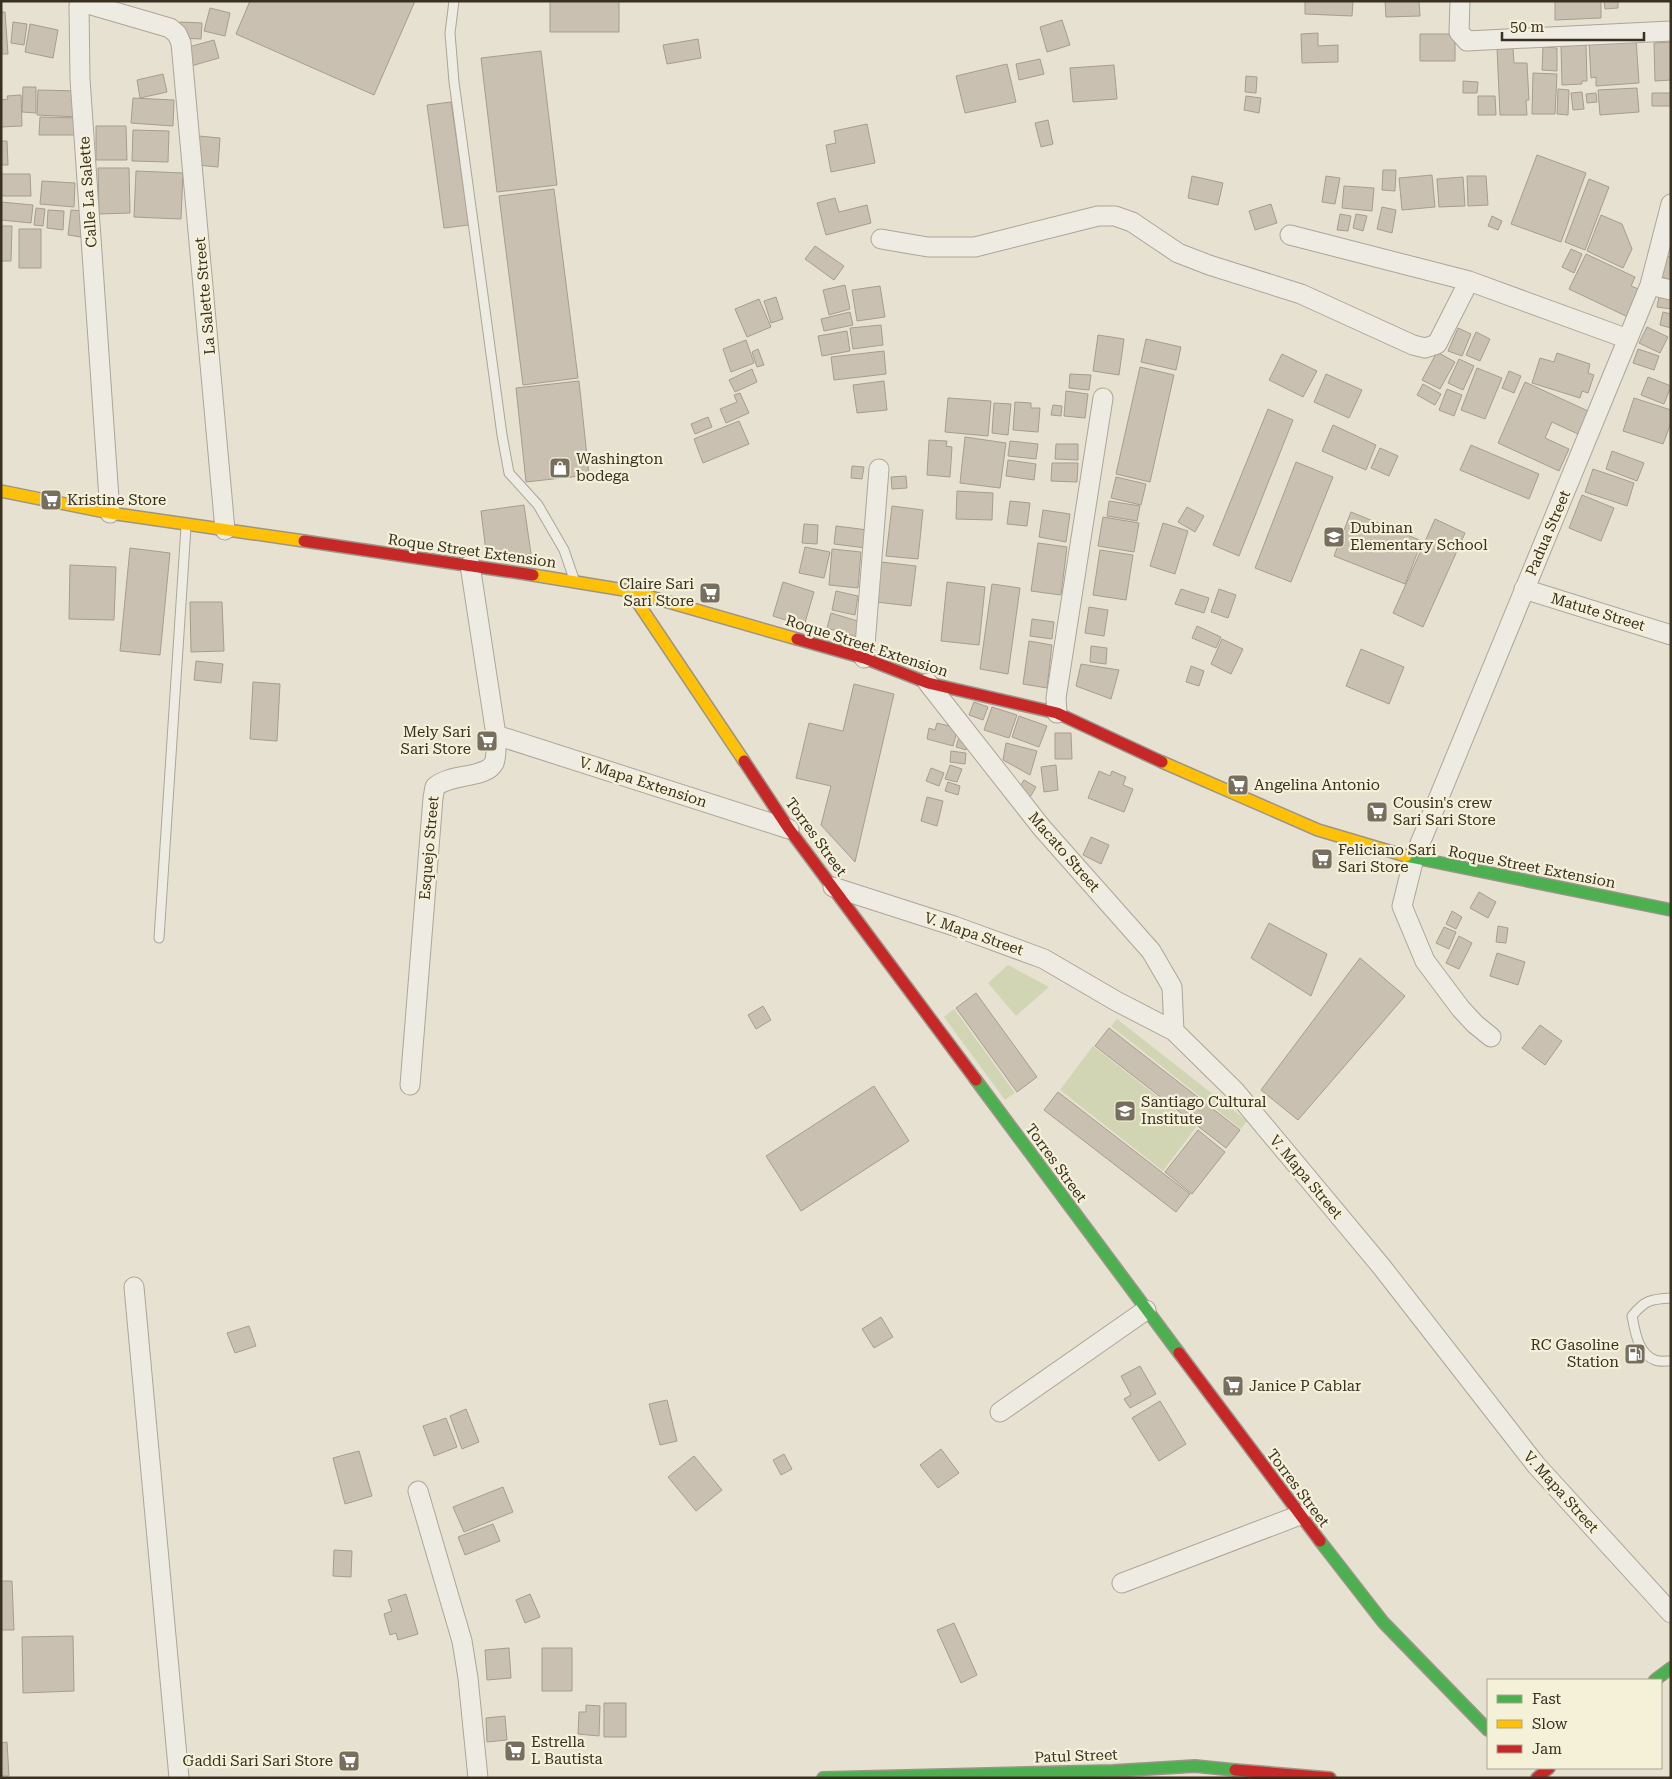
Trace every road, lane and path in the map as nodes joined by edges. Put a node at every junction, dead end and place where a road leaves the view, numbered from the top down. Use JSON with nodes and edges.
{"nodes":[{"id":1,"x":454,"y":1,"type":"edge"},
{"id":2,"x":1460,"y":1,"type":"edge"},
{"id":3,"x":1671,"y":30,"type":"edge"},
{"id":4,"x":184,"y":62,"type":"joint"},
{"id":5,"x":1671,"y":204,"type":"edge"},
{"id":6,"x":1290,"y":235,"type":"dead end"},
{"id":7,"x":881,"y":238,"type":"dead end"},
{"id":8,"x":1469,"y":281,"type":"junction"},
{"id":9,"x":1650,"y":285,"type":"junction"},
{"id":10,"x":1671,"y":290,"type":"edge"},
{"id":11,"x":1628,"y":339,"type":"junction"},
{"id":12,"x":1103,"y":398,"type":"dead end"},
{"id":13,"x":879,"y":469,"type":"dead end"},
{"id":14,"x":1,"y":491,"type":"edge"},
{"id":15,"x":110,"y":513,"type":"junction"},
{"id":16,"x":186,"y":524,"type":"junction"},
{"id":17,"x":225,"y":530,"type":"junction"},
{"id":18,"x":470,"y":565,"type":"junction"},
{"id":19,"x":575,"y":581,"type":"junction"},
{"id":20,"x":1524,"y":589,"type":"junction"},
{"id":21,"x":630,"y":591,"type":"junction"},
{"id":22,"x":1671,"y":635,"type":"edge"},
{"id":23,"x":864,"y":658,"type":"junction"},
{"id":24,"x":928,"y":683,"type":"junction"},
{"id":25,"x":1057,"y":713,"type":"junction"},
{"id":26,"x":496,"y":735,"type":"junction"},
{"id":27,"x":789,"y":829,"type":"junction"},
{"id":28,"x":1414,"y":858,"type":"junction"},
{"id":29,"x":833,"y":887,"type":"junction"},
{"id":30,"x":1671,"y":910,"type":"edge"},
{"id":31,"x":159,"y":938,"type":"dead end"},
{"id":32,"x":1174,"y":1031,"type":"junction"},
{"id":33,"x":1490,"y":1037,"type":"dead end"},
{"id":34,"x":410,"y":1085,"type":"dead end"},
{"id":35,"x":134,"y":1287,"type":"dead end"},
{"id":36,"x":1671,"y":1298,"type":"edge"},
{"id":37,"x":1146,"y":1310,"type":"junction"},
{"id":38,"x":1671,"y":1361,"type":"edge"},
{"id":39,"x":1000,"y":1412,"type":"dead end"},
{"id":40,"x":418,"y":1491,"type":"dead end"},
{"id":41,"x":1300,"y":1515,"type":"junction"},
{"id":42,"x":1122,"y":1583,"type":"dead end"},
{"id":43,"x":1671,"y":1613,"type":"edge"},
{"id":44,"x":1671,"y":1668,"type":"edge"},
{"id":45,"x":1656,"y":1679,"type":"edge"},
{"id":46,"x":1487,"y":1729,"type":"edge"},
{"id":47,"x":1547,"y":1769,"type":"edge"},
{"id":48,"x":1199,"y":1772,"type":"edge"},
{"id":49,"x":1109,"y":1774,"type":"edge"},
{"id":50,"x":1534,"y":1776,"type":"edge"},
{"id":51,"x":179,"y":1778,"type":"edge"},
{"id":52,"x":478,"y":1778,"type":"edge"},
{"id":53,"x":823,"y":1778,"type":"edge"},
{"id":54,"x":1330,"y":1778,"type":"edge"}],
"edges":[{"from":1,"to":19,"type":"lane"},
{"from":2,"to":3,"type":"street"},
{"from":4,"to":15,"type":"street","name":"Calle La Salette"},
{"from":4,"to":17,"type":"street","name":"La Salette Street"},
{"from":5,"to":9,"type":"street","name":"Padua Street"},
{"from":6,"to":8,"type":"street"},
{"from":7,"to":8,"type":"street"},
{"from":8,"to":11,"type":"street"},
{"from":9,"to":10,"type":"street"},
{"from":9,"to":11,"type":"street","name":"Padua Street"},
{"from":11,"to":20,"type":"street","name":"Padua Street"},
{"from":12,"to":25,"type":"street"},
{"from":13,"to":23,"type":"street"},
{"from":14,"to":15,"type":"street","name":"Roque Street Extension"},
{"from":15,"to":16,"type":"street","name":"Roque Street Extension"},
{"from":16,"to":17,"type":"street","name":"Roque Street Extension"},
{"from":16,"to":31,"type":"lane"},
{"from":17,"to":18,"type":"street","name":"Roque Street Extension"},
{"from":18,"to":19,"type":"street","name":"Roque Street Extension"},
{"from":18,"to":26,"type":"street","name":"Esquejo Street"},
{"from":19,"to":21,"type":"street","name":"Roque Street Extension"},
{"from":20,"to":22,"type":"street","name":"Matute Street"},
{"from":20,"to":28,"type":"street","name":"Padua Street"},
{"from":21,"to":23,"type":"street","name":"Roque Street Extension"},
{"from":21,"to":27,"type":"street","name":"Torres Street"},
{"from":23,"to":24,"type":"street","name":"Roque Street Extension"},
{"from":24,"to":25,"type":"street","name":"Roque Street Extension"},
{"from":24,"to":32,"type":"street","name":"Macato Street"},
{"from":25,"to":28,"type":"street","name":"Roque Street Extension"},
{"from":26,"to":27,"type":"street","name":"V. Mapa Extension"},
{"from":26,"to":34,"type":"street","name":"Esquejo Street"},
{"from":27,"to":29,"type":"street","name":"Torres Street"},
{"from":28,"to":30,"type":"street","name":"Roque Street Extension"},
{"from":28,"to":33,"type":"street","name":"Padua Street"},
{"from":29,"to":32,"type":"street","name":"V. Mapa Street"},
{"from":29,"to":37,"type":"street","name":"Torres Street"},
{"from":32,"to":43,"type":"street","name":"V. Mapa Street"},
{"from":35,"to":51,"type":"street"},
{"from":36,"to":38,"type":"lane"},
{"from":37,"to":39,"type":"street"},
{"from":37,"to":41,"type":"street","name":"Torres Street"},
{"from":40,"to":52,"type":"street"},
{"from":41,"to":42,"type":"street"},
{"from":41,"to":46,"type":"street","name":"Torres Street"},
{"from":44,"to":45,"type":"street"},
{"from":47,"to":50,"type":"street"},
{"from":48,"to":49,"type":"street","name":"Patul Street"},
{"from":48,"to":54,"type":"street","name":"Patul Street"},
{"from":49,"to":53,"type":"street","name":"Patul Street"}]}
